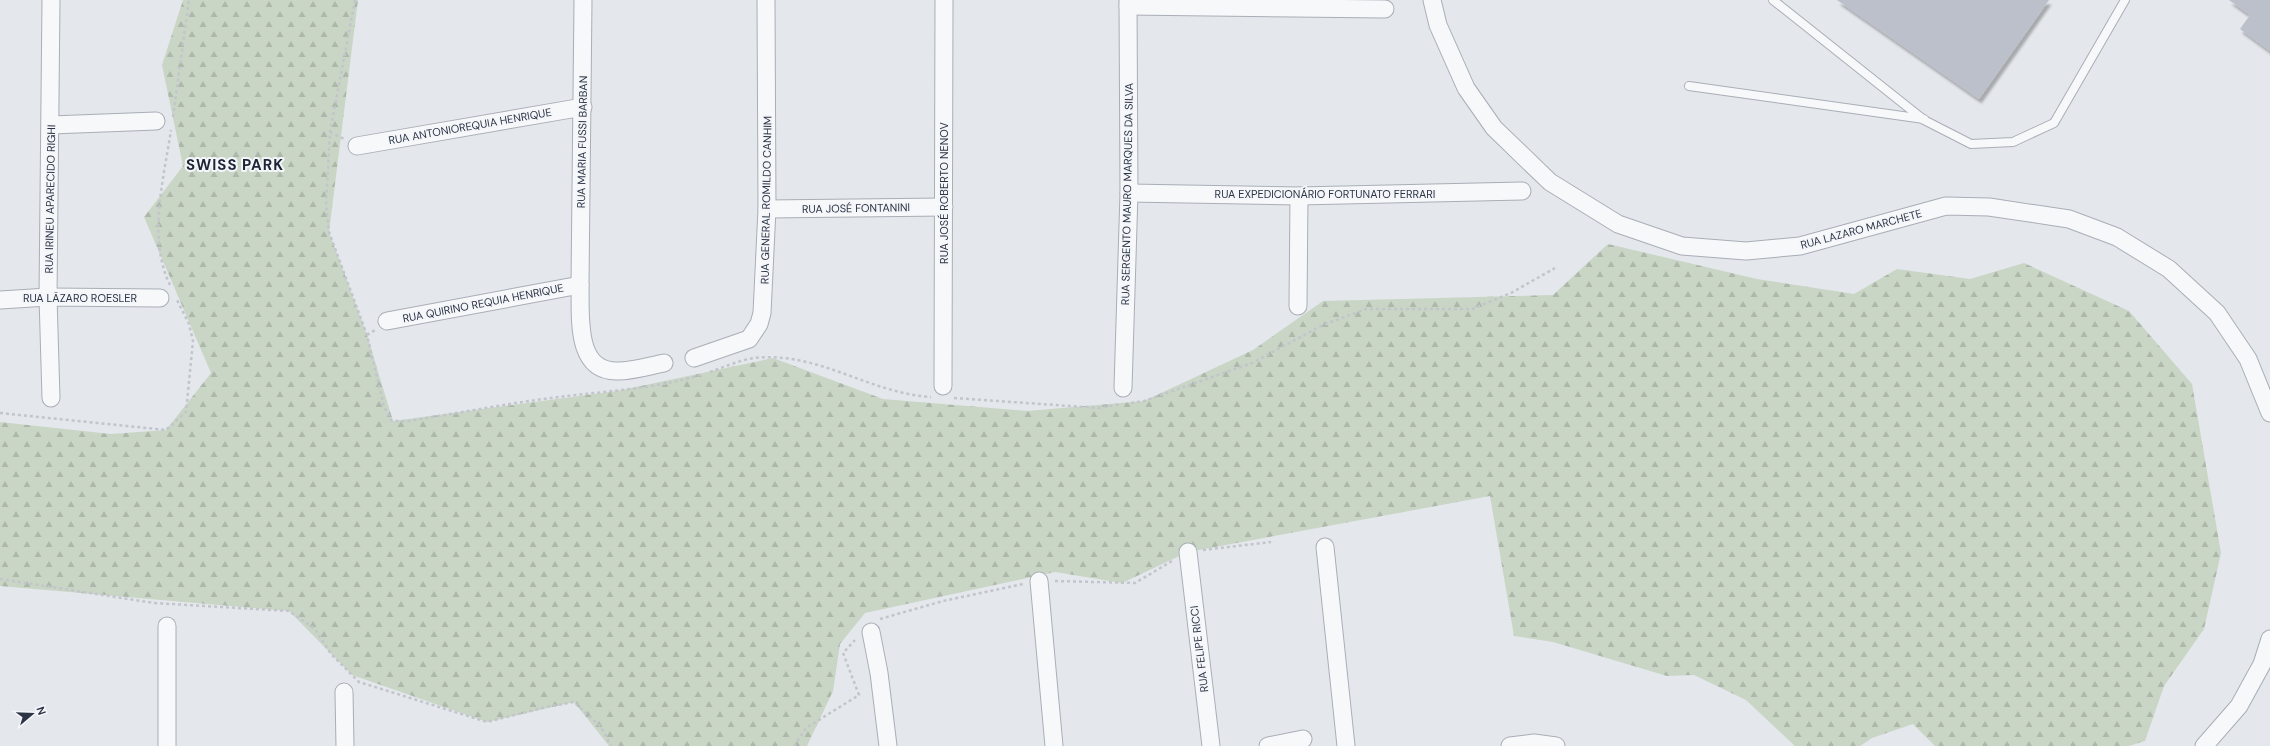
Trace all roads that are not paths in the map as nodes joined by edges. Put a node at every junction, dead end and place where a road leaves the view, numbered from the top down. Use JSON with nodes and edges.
{"nodes":[{"id":1,"x":51,"y":0,"type":"edge"},
{"id":2,"x":583,"y":0,"type":"edge"},
{"id":3,"x":766,"y":0,"type":"edge"},
{"id":4,"x":944,"y":0,"type":"edge"},
{"id":5,"x":1432,"y":0,"type":"edge"},
{"id":6,"x":1773,"y":0,"type":"edge"},
{"id":7,"x":2125,"y":0,"type":"edge"},
{"id":8,"x":1128,"y":3,"type":"edge"},
{"id":9,"x":1385,"y":9,"type":"dead end"},
{"id":10,"x":1689,"y":86,"type":"dead end"},
{"id":11,"x":583,"y":107,"type":"junction"},
{"id":12,"x":1924,"y":120,"type":"junction"},
{"id":13,"x":156,"y":121,"type":"dead end"},
{"id":14,"x":51,"y":125,"type":"junction"},
{"id":15,"x":357,"y":146,"type":"dead end"},
{"id":16,"x":1522,"y":191,"type":"dead end"},
{"id":17,"x":1129,"y":193,"type":"junction"},
{"id":18,"x":1299,"y":196,"type":"junction"},
{"id":19,"x":944,"y":207,"type":"junction"},
{"id":20,"x":767,"y":209,"type":"junction"},
{"id":21,"x":580,"y":285,"type":"junction"},
{"id":22,"x":169,"y":295,"type":"road end"},
{"id":23,"x":48,"y":297,"type":"junction"},
{"id":24,"x":0,"y":300,"type":"edge"},
{"id":25,"x":1298,"y":306,"type":"dead end"},
{"id":26,"x":387,"y":321,"type":"dead end"},
{"id":27,"x":694,"y":358,"type":"dead end"},
{"id":28,"x":664,"y":363,"type":"dead end"},
{"id":29,"x":1123,"y":388,"type":"dead end"},
{"id":30,"x":944,"y":394,"type":"road end"},
{"id":31,"x":51,"y":398,"type":"dead end"},
{"id":32,"x":2270,"y":414,"type":"edge"},
{"id":33,"x":1325,"y":547,"type":"dead end"},
{"id":34,"x":1188,"y":552,"type":"road end"},
{"id":35,"x":1040,"y":581,"type":"road end"},
{"id":36,"x":167,"y":626,"type":"dead end"},
{"id":37,"x":868,"y":630,"type":"road end"},
{"id":38,"x":2270,"y":639,"type":"edge"},
{"id":39,"x":2266,"y":664,"type":"edge"},
{"id":40,"x":344,"y":692,"type":"dead end"},
{"id":41,"x":1303,"y":739,"type":"dead end"},
{"id":42,"x":167,"y":746,"type":"edge"},
{"id":43,"x":345,"y":746,"type":"edge"},
{"id":44,"x":888,"y":746,"type":"edge"},
{"id":45,"x":1054,"y":746,"type":"edge"},
{"id":46,"x":1211,"y":746,"type":"edge"},
{"id":47,"x":1268,"y":746,"type":"edge"},
{"id":48,"x":1346,"y":746,"type":"edge"},
{"id":49,"x":1510,"y":746,"type":"edge"},
{"id":50,"x":1556,"y":746,"type":"edge"},
{"id":51,"x":2204,"y":746,"type":"edge"}],
"edges":[{"from":1,"to":14,"type":"street","name":"RUA IRINEU APARECIDO RIGHI"},
{"from":2,"to":11,"type":"street","name":"RUA MARIA FUSSI BARBAN"},
{"from":3,"to":20,"type":"street","name":"RUA GENERAL ROMILDO CANHIM"},
{"from":4,"to":19,"type":"street","name":"RUA JOSÉ ROBERTO NENOV"},
{"from":5,"to":32,"type":"street","name":"RUA LAZARO MARCHETE"},
{"from":6,"to":12,"type":"lane"},
{"from":7,"to":12,"type":"lane"},
{"from":8,"to":9,"type":"street"},
{"from":8,"to":17,"type":"street","name":"RUA SERGENTO MAURO MARQUES DA SILVA"},
{"from":10,"to":12,"type":"lane"},
{"from":11,"to":15,"type":"street","name":"RUA ANTONIOREQUIA HENRIQUE"},
{"from":11,"to":21,"type":"street","name":"RUA MARIA FUSSI BARBAN"},
{"from":13,"to":14,"type":"street"},
{"from":14,"to":23,"type":"street","name":"RUA IRINEU APARECIDO RIGHI"},
{"from":16,"to":18,"type":"street","name":"RUA EXPEDICIONÁRIO FORTUNATO FERRARI"},
{"from":17,"to":18,"type":"street","name":"RUA EXPEDICIONÁRIO FORTUNATO FERRARI"},
{"from":17,"to":29,"type":"street","name":"RUA SERGENTO MAURO MARQUES DA SILVA"},
{"from":18,"to":25,"type":"street"},
{"from":19,"to":20,"type":"street","name":"RUA JOSÉ FONTANINI"},
{"from":19,"to":30,"type":"street","name":"RUA JOSÉ ROBERTO NENOV"},
{"from":20,"to":27,"type":"street","name":"RUA GENERAL ROMILDO CANHIM"},
{"from":21,"to":26,"type":"street","name":"RUA QUIRINO REQUIA HENRIQUE"},
{"from":21,"to":28,"type":"street"},
{"from":22,"to":23,"type":"street","name":"RUA LÃZARO ROESLER"},
{"from":23,"to":24,"type":"street","name":"RUA LÃZARO ROESLER"},
{"from":23,"to":31,"type":"street","name":"RUA IRINEU APARECIDO RIGHI"},
{"from":33,"to":48,"type":"street"},
{"from":34,"to":46,"type":"street","name":"RUA FELIPE RICCI"},
{"from":35,"to":45,"type":"street"},
{"from":36,"to":42,"type":"street"},
{"from":37,"to":44,"type":"street"},
{"from":38,"to":39,"type":"street"},
{"from":39,"to":51,"type":"street"},
{"from":40,"to":43,"type":"street"},
{"from":41,"to":47,"type":"street"},
{"from":49,"to":50,"type":"street"}]}
